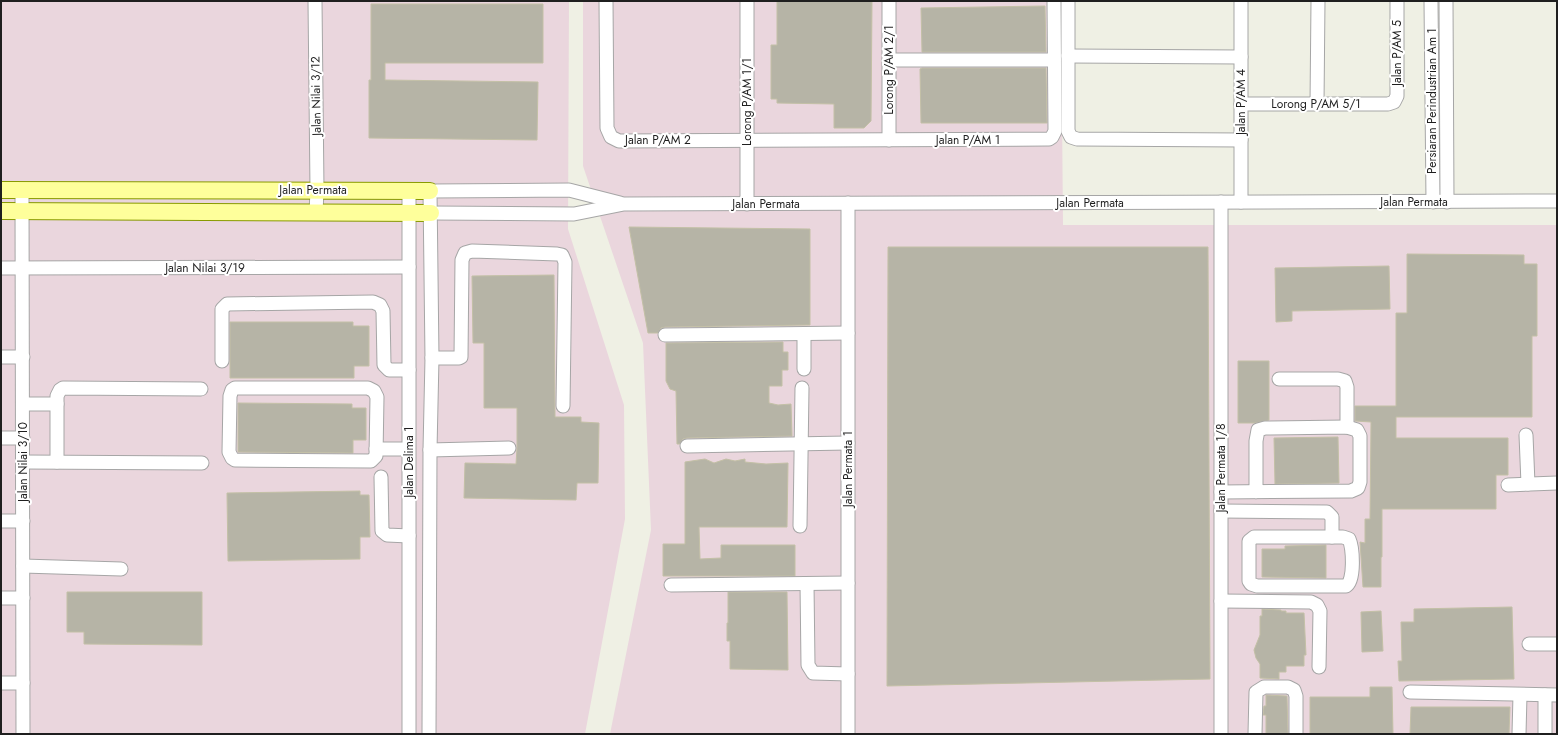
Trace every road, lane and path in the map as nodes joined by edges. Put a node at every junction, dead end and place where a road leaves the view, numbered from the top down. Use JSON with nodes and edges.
{"nodes":[{"id":1,"x":315,"y":1,"type":"edge"},
{"id":2,"x":606,"y":1,"type":"edge"},
{"id":3,"x":748,"y":1,"type":"edge"},
{"id":4,"x":888,"y":1,"type":"edge"},
{"id":5,"x":1054,"y":1,"type":"edge"},
{"id":6,"x":1068,"y":1,"type":"edge"},
{"id":7,"x":1241,"y":1,"type":"edge"},
{"id":8,"x":1318,"y":1,"type":"edge"},
{"id":9,"x":1397,"y":1,"type":"edge"},
{"id":10,"x":1431,"y":1,"type":"edge"},
{"id":11,"x":1446,"y":1,"type":"edge"},
{"id":12,"x":1068,"y":56,"type":"junction"},
{"id":13,"x":1241,"y":57,"type":"junction"},
{"id":14,"x":889,"y":60,"type":"junction"},
{"id":15,"x":1054,"y":60,"type":"junction"},
{"id":16,"x":1241,"y":104,"type":"junction"},
{"id":17,"x":1317,"y":104,"type":"junction"},
{"id":18,"x":1391,"y":104,"type":"joint"},
{"id":19,"x":747,"y":140,"type":"junction"},
{"id":20,"x":889,"y":140,"type":"junction"},
{"id":21,"x":1241,"y":140,"type":"junction"},
{"id":22,"x":1,"y":190,"type":"edge"},
{"id":23,"x":22,"y":190,"type":"junction"},
{"id":24,"x":317,"y":190,"type":"junction"},
{"id":25,"x":409,"y":190,"type":"junction"},
{"id":26,"x":430,"y":191,"type":"junction"},
{"id":27,"x":1557,"y":201,"type":"edge"},
{"id":28,"x":1221,"y":202,"type":"junction"},
{"id":29,"x":1241,"y":202,"type":"junction"},
{"id":30,"x":1433,"y":202,"type":"junction"},
{"id":31,"x":1447,"y":202,"type":"junction"},
{"id":32,"x":848,"y":203,"type":"junction"},
{"id":33,"x":624,"y":204,"type":"junction"},
{"id":34,"x":746,"y":204,"type":"junction"},
{"id":35,"x":1,"y":211,"type":"edge"},
{"id":36,"x":22,"y":211,"type":"junction"},
{"id":37,"x":316,"y":213,"type":"junction"},
{"id":38,"x":409,"y":213,"type":"junction"},
{"id":39,"x":431,"y":213,"type":"junction"},
{"id":40,"x":1,"y":268,"type":"edge"},
{"id":41,"x":23,"y":268,"type":"junction"},
{"id":42,"x":409,"y":268,"type":"junction"},
{"id":43,"x":848,"y":333,"type":"junction"},
{"id":44,"x":804,"y":334,"type":"junction"},
{"id":45,"x":665,"y":335,"type":"dead end"},
{"id":46,"x":1,"y":357,"type":"edge"},
{"id":47,"x":23,"y":357,"type":"junction"},
{"id":48,"x":432,"y":358,"type":"junction"},
{"id":49,"x":222,"y":361,"type":"dead end"},
{"id":50,"x":804,"y":368,"type":"dead end"},
{"id":51,"x":409,"y":370,"type":"junction"},
{"id":52,"x":1280,"y":379,"type":"dead end"},
{"id":53,"x":802,"y":388,"type":"dead end"},
{"id":54,"x":201,"y":389,"type":"dead end"},
{"id":55,"x":23,"y":404,"type":"junction"},
{"id":56,"x":58,"y":404,"type":"junction"},
{"id":57,"x":563,"y":406,"type":"dead end"},
{"id":58,"x":1347,"y":427,"type":"junction"},
{"id":59,"x":1526,"y":435,"type":"dead end"},
{"id":60,"x":1,"y":438,"type":"edge"},
{"id":61,"x":23,"y":438,"type":"junction"},
{"id":62,"x":848,"y":443,"type":"junction"},
{"id":63,"x":802,"y":444,"type":"junction"},
{"id":64,"x":687,"y":446,"type":"dead end"},
{"id":65,"x":509,"y":448,"type":"dead end"},
{"id":66,"x":376,"y":449,"type":"junction"},
{"id":67,"x":408,"y":449,"type":"junction"},
{"id":68,"x":430,"y":450,"type":"junction"},
{"id":69,"x":23,"y":462,"type":"junction"},
{"id":70,"x":57,"y":462,"type":"junction"},
{"id":71,"x":202,"y":463,"type":"dead end"},
{"id":72,"x":382,"y":477,"type":"dead end"},
{"id":73,"x":1557,"y":483,"type":"edge"},
{"id":74,"x":1528,"y":484,"type":"junction"},
{"id":75,"x":1508,"y":485,"type":"dead end"},
{"id":76,"x":1221,"y":492,"type":"junction"},
{"id":77,"x":1256,"y":492,"type":"junction"},
{"id":78,"x":1221,"y":511,"type":"junction"},
{"id":79,"x":1,"y":521,"type":"edge"},
{"id":80,"x":23,"y":521,"type":"junction"},
{"id":81,"x":800,"y":526,"type":"dead end"},
{"id":82,"x":409,"y":536,"type":"junction"},
{"id":83,"x":1332,"y":537,"type":"junction"},
{"id":84,"x":23,"y":566,"type":"junction"},
{"id":85,"x":121,"y":569,"type":"dead end"},
{"id":86,"x":848,"y":583,"type":"junction"},
{"id":87,"x":807,"y":584,"type":"junction"},
{"id":88,"x":671,"y":585,"type":"dead end"},
{"id":89,"x":1,"y":598,"type":"edge"},
{"id":90,"x":23,"y":598,"type":"junction"},
{"id":91,"x":1221,"y":601,"type":"junction"},
{"id":92,"x":1530,"y":644,"type":"dead end"},
{"id":93,"x":1557,"y":644,"type":"edge"},
{"id":94,"x":1319,"y":667,"type":"dead end"},
{"id":95,"x":848,"y":674,"type":"junction"},
{"id":96,"x":1,"y":683,"type":"edge"},
{"id":97,"x":23,"y":683,"type":"junction"},
{"id":98,"x":1410,"y":692,"type":"dead end"},
{"id":99,"x":1520,"y":695,"type":"junction"},
{"id":100,"x":1551,"y":695,"type":"edge"},
{"id":101,"x":23,"y":734,"type":"edge"},
{"id":102,"x":409,"y":734,"type":"edge"},
{"id":103,"x":429,"y":734,"type":"edge"},
{"id":104,"x":848,"y":734,"type":"edge"},
{"id":105,"x":1221,"y":734,"type":"edge"},
{"id":106,"x":1255,"y":734,"type":"edge"},
{"id":107,"x":1296,"y":734,"type":"edge"},
{"id":108,"x":1520,"y":734,"type":"edge"},
{"id":109,"x":1545,"y":734,"type":"edge"}],
"edges":[{"from":1,"to":24,"type":"street","name":"Jalan Nilai 3/12"},
{"from":2,"to":19,"type":"street","name":"Jalan P/AM 2"},
{"from":3,"to":19,"type":"street","name":"Lorong P/AM 1/1"},
{"from":4,"to":14,"type":"street","name":"Lorong P/AM 2/1"},
{"from":5,"to":15,"type":"street","name":"Jalan P/AM 1"},
{"from":6,"to":12,"type":"street"},
{"from":7,"to":13,"type":"street","name":"Jalan P/AM 4"},
{"from":8,"to":17,"type":"street"},
{"from":9,"to":18,"type":"street","name":"Jalan P/AM 5"},
{"from":10,"to":30,"type":"street","name":"Persiaran Perindustrian Am 1"},
{"from":11,"to":31,"type":"street","name":"Persiaran Perindustrian Am 1"},
{"from":12,"to":13,"type":"street"},
{"from":12,"to":21,"type":"street"},
{"from":13,"to":16,"type":"street","name":"Jalan P/AM 4"},
{"from":14,"to":15,"type":"street"},
{"from":14,"to":20,"type":"street","name":"Lorong P/AM 2/1"},
{"from":15,"to":20,"type":"street","name":"Jalan P/AM 1"},
{"from":16,"to":17,"type":"street","name":"Lorong P/AM 5/1"},
{"from":16,"to":21,"type":"street","name":"Jalan P/AM 4"},
{"from":17,"to":18,"type":"street","name":"Lorong P/AM 5/1"},
{"from":19,"to":20,"type":"street","name":"Jalan P/AM 1"},
{"from":19,"to":34,"type":"street","name":"Lorong P/AM 1/1"},
{"from":21,"to":29,"type":"street","name":"Jalan P/AM 4"},
{"from":22,"to":23,"type":"main road","name":"Jalan Permata"},
{"from":23,"to":24,"type":"main road","name":"Jalan Permata"},
{"from":23,"to":36,"type":"street","name":"Jalan Nilai 3/10"},
{"from":24,"to":25,"type":"main road","name":"Jalan Permata"},
{"from":24,"to":37,"type":"street","name":"Jalan Nilai 3/12"},
{"from":25,"to":26,"type":"main road","name":"Jalan Permata"},
{"from":25,"to":38,"type":"street","name":"Jalan Delima 1"},
{"from":26,"to":33,"type":"street","name":"Jalan Permata"},
{"from":26,"to":39,"type":"street","name":"Jalan Delima 1"},
{"from":27,"to":31,"type":"street","name":"Jalan Permata"},
{"from":28,"to":29,"type":"street","name":"Jalan Permata"},
{"from":28,"to":32,"type":"street","name":"Jalan Permata"},
{"from":28,"to":76,"type":"street","name":"Jalan Permata 1/8"},
{"from":29,"to":30,"type":"street","name":"Jalan Permata"},
{"from":30,"to":31,"type":"street","name":"Jalan Permata"},
{"from":32,"to":34,"type":"street","name":"Jalan Permata"},
{"from":32,"to":43,"type":"street","name":"Jalan Permata 1"},
{"from":33,"to":34,"type":"street","name":"Jalan Permata"},
{"from":33,"to":39,"type":"street","name":"Jalan Permata"},
{"from":35,"to":36,"type":"main road","name":"Jalan Permata"},
{"from":36,"to":37,"type":"main road","name":"Jalan Permata"},
{"from":36,"to":41,"type":"street","name":"Jalan Nilai 3/10"},
{"from":37,"to":38,"type":"main road","name":"Jalan Permata"},
{"from":38,"to":39,"type":"main road","name":"Jalan Permata"},
{"from":38,"to":42,"type":"street","name":"Jalan Delima 1"},
{"from":39,"to":48,"type":"street","name":"Jalan Delima 1"},
{"from":40,"to":41,"type":"street","name":"Jalan Nilai 3/19"},
{"from":41,"to":42,"type":"street","name":"Jalan Nilai 3/19"},
{"from":41,"to":47,"type":"street","name":"Jalan Nilai 3/10"},
{"from":42,"to":51,"type":"street","name":"Jalan Delima 1"},
{"from":43,"to":44,"type":"street"},
{"from":43,"to":62,"type":"street","name":"Jalan Permata 1"},
{"from":44,"to":45,"type":"street"},
{"from":44,"to":50,"type":"street"},
{"from":46,"to":47,"type":"street"},
{"from":47,"to":55,"type":"street","name":"Jalan Nilai 3/10"},
{"from":48,"to":57,"type":"street"},
{"from":48,"to":68,"type":"street","name":"Jalan Delima 1"},
{"from":49,"to":51,"type":"street"},
{"from":51,"to":67,"type":"street","name":"Jalan Delima 1"},
{"from":52,"to":58,"type":"street"},
{"from":53,"to":63,"type":"street"},
{"from":54,"to":56,"type":"street"},
{"from":55,"to":56,"type":"street"},
{"from":55,"to":61,"type":"street","name":"Jalan Nilai 3/10"},
{"from":56,"to":70,"type":"street"},
{"from":58,"to":77,"type":"street"},
{"from":58,"to":77,"type":"street"},
{"from":59,"to":74,"type":"street"},
{"from":60,"to":61,"type":"street"},
{"from":61,"to":69,"type":"street","name":"Jalan Nilai 3/10"},
{"from":62,"to":63,"type":"street"},
{"from":62,"to":86,"type":"street","name":"Jalan Permata 1"},
{"from":63,"to":64,"type":"street"},
{"from":63,"to":81,"type":"street"},
{"from":65,"to":68,"type":"street"},
{"from":66,"to":66,"type":"street"},
{"from":66,"to":67,"type":"street"},
{"from":67,"to":82,"type":"street","name":"Jalan Delima 1"},
{"from":68,"to":103,"type":"street","name":"Jalan Delima 1"},
{"from":69,"to":70,"type":"street"},
{"from":69,"to":80,"type":"street","name":"Jalan Nilai 3/10"},
{"from":70,"to":71,"type":"street"},
{"from":72,"to":82,"type":"street"},
{"from":73,"to":74,"type":"street"},
{"from":74,"to":75,"type":"street"},
{"from":76,"to":77,"type":"street"},
{"from":76,"to":78,"type":"street","name":"Jalan Permata 1/8"},
{"from":78,"to":83,"type":"street"},
{"from":78,"to":91,"type":"street","name":"Jalan Permata 1/8"},
{"from":79,"to":80,"type":"street"},
{"from":80,"to":84,"type":"street","name":"Jalan Nilai 3/10"},
{"from":82,"to":102,"type":"street","name":"Jalan Delima 1"},
{"from":83,"to":83,"type":"street"},
{"from":84,"to":85,"type":"street"},
{"from":84,"to":90,"type":"street","name":"Jalan Nilai 3/10"},
{"from":86,"to":87,"type":"street"},
{"from":86,"to":95,"type":"street","name":"Jalan Permata 1"},
{"from":87,"to":88,"type":"street"},
{"from":87,"to":95,"type":"street"},
{"from":89,"to":90,"type":"street"},
{"from":90,"to":97,"type":"street","name":"Jalan Nilai 3/10"},
{"from":91,"to":94,"type":"street"},
{"from":91,"to":105,"type":"street","name":"Jalan Permata 1/8"},
{"from":92,"to":93,"type":"street"},
{"from":95,"to":104,"type":"street","name":"Jalan Permata 1"},
{"from":96,"to":97,"type":"street"},
{"from":97,"to":101,"type":"street","name":"Jalan Nilai 3/10"},
{"from":98,"to":99,"type":"street"},
{"from":99,"to":100,"type":"street"},
{"from":99,"to":108,"type":"street"},
{"from":100,"to":109,"type":"street"},
{"from":106,"to":107,"type":"street"}]}
